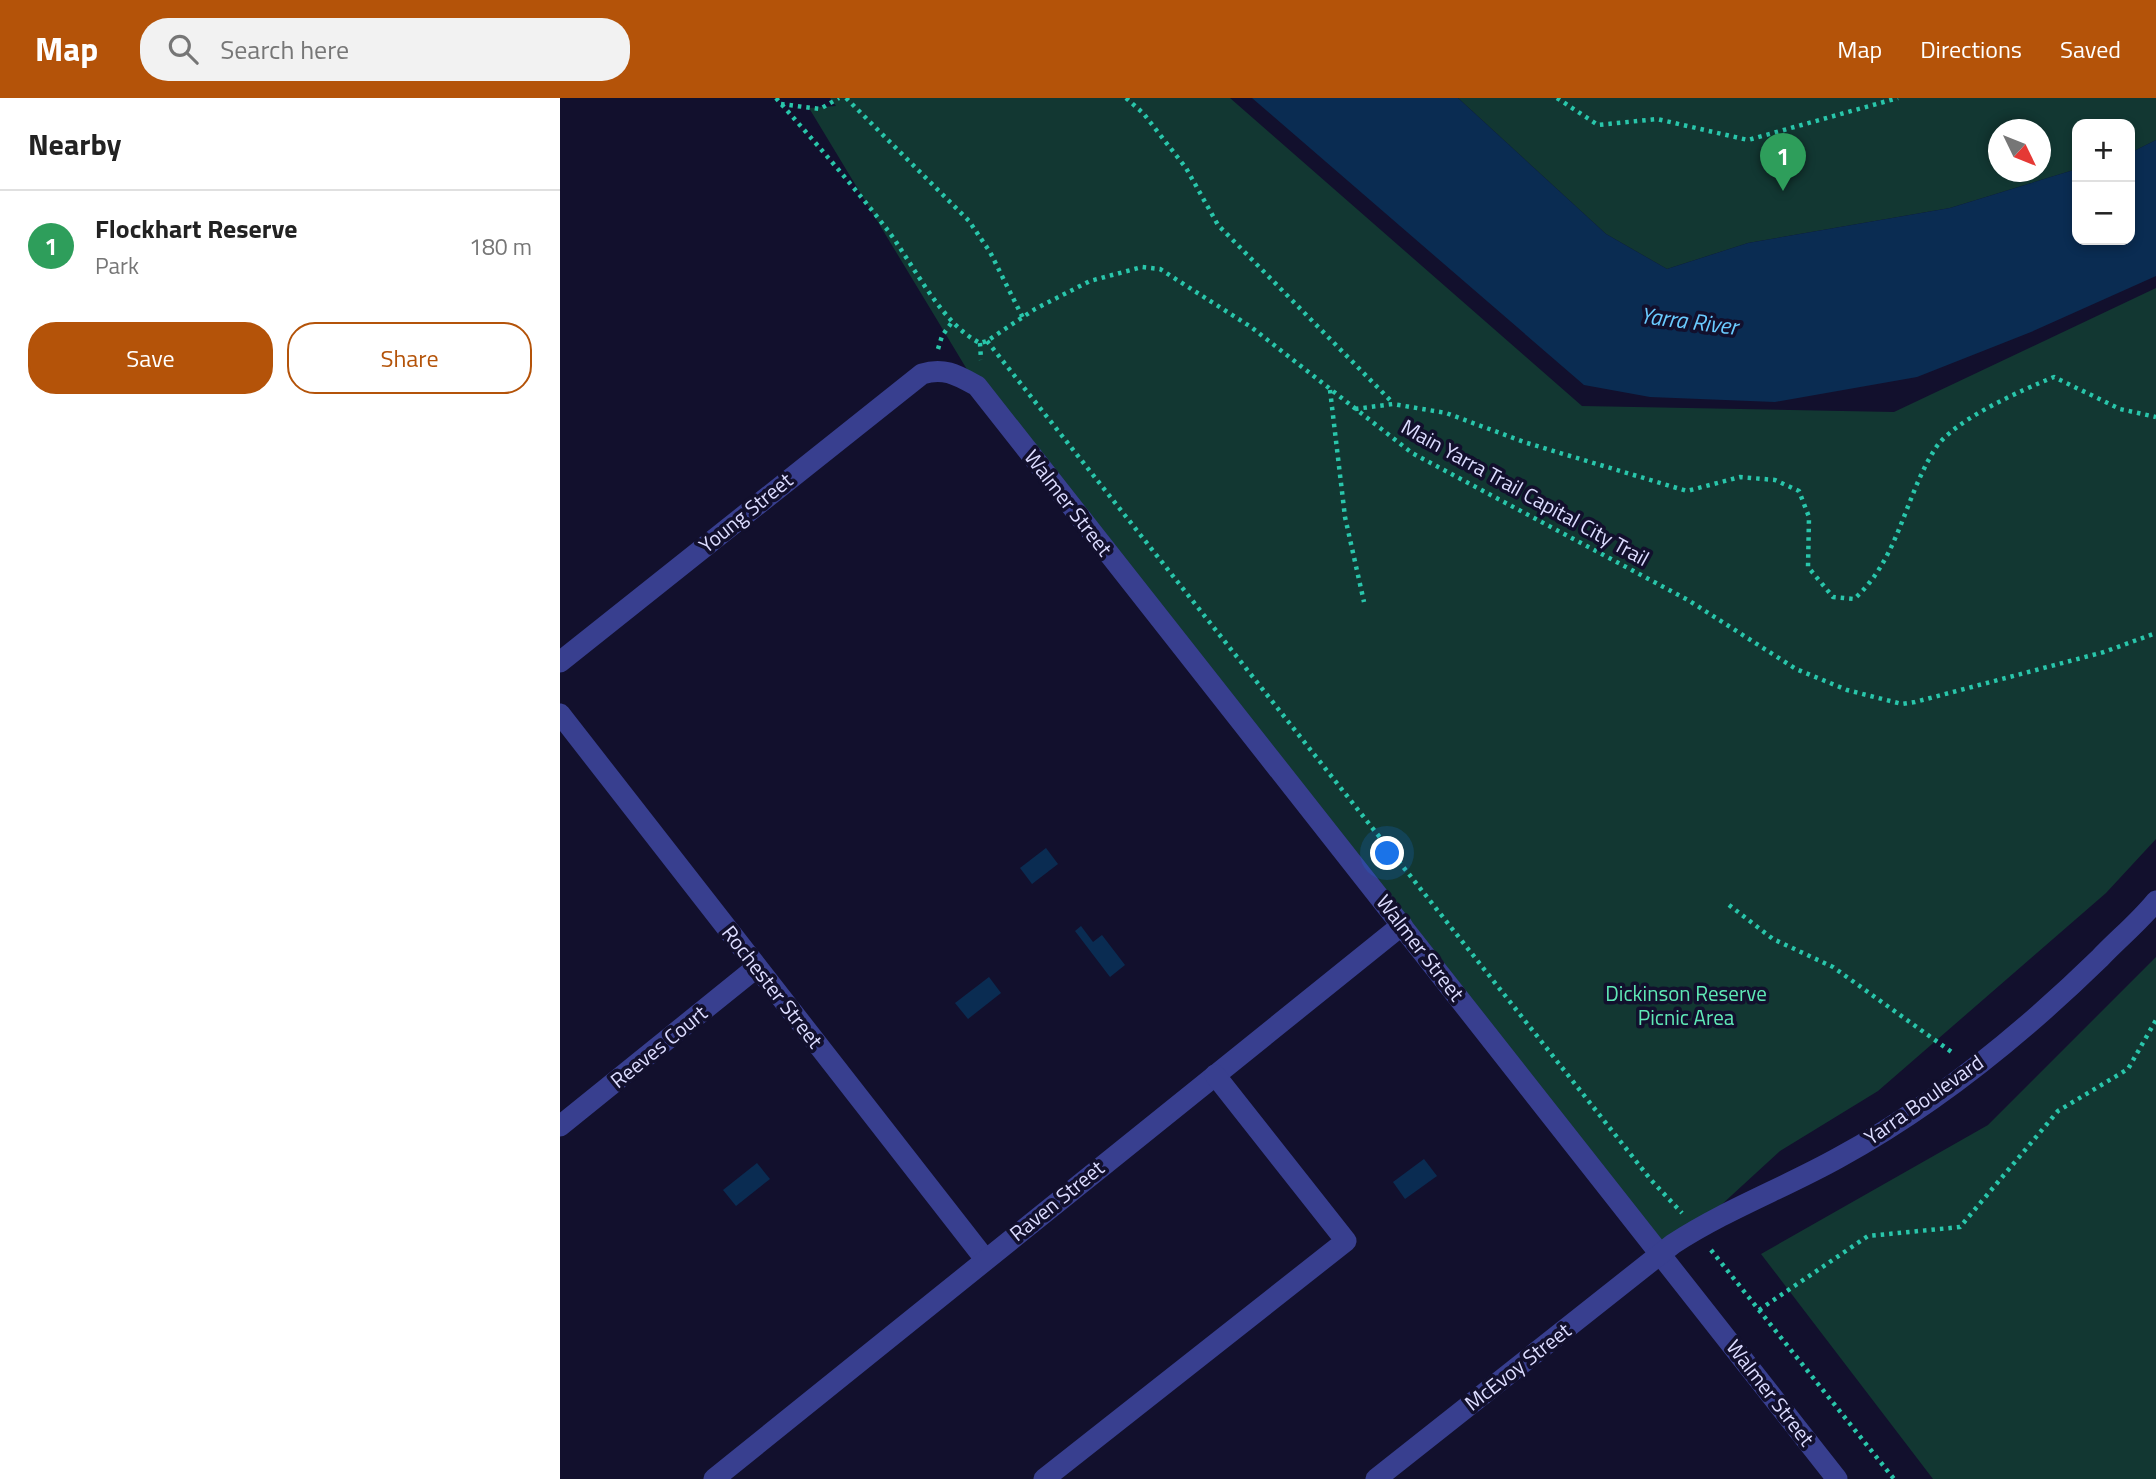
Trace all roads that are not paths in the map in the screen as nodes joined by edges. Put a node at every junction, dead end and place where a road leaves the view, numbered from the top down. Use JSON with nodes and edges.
{"nodes":[{"id":1,"x":936,"y":370,"type":"joint"},
{"id":2,"x":560,"y":662,"type":"edge"},
{"id":3,"x":560,"y":714,"type":"edge"},
{"id":4,"x":2156,"y":901,"type":"edge"},
{"id":5,"x":1402,"y":925,"type":"junction"},
{"id":6,"x":757,"y":967,"type":"junction"},
{"id":7,"x":1215,"y":1075,"type":"junction"},
{"id":8,"x":560,"y":1126,"type":"edge"},
{"id":9,"x":1661,"y":1254,"type":"junction"},
{"id":10,"x":985,"y":1259,"type":"junction"},
{"id":11,"x":714,"y":1479,"type":"edge"},
{"id":12,"x":1044,"y":1479,"type":"edge"},
{"id":13,"x":1376,"y":1479,"type":"edge"},
{"id":14,"x":1837,"y":1479,"type":"edge"}],
"edges":[{"from":1,"to":2,"type":"street","name":"Young Street"},
{"from":1,"to":5,"type":"street","name":"Walmer Street"},
{"from":3,"to":6,"type":"street","name":"Rochester Street"},
{"from":4,"to":9,"type":"street","name":"Yarra Boulevard"},
{"from":5,"to":7,"type":"street","name":"Raven Street"},
{"from":5,"to":9,"type":"street","name":"Walmer Street"},
{"from":6,"to":8,"type":"street","name":"Reeves Court"},
{"from":6,"to":10,"type":"street","name":"Rochester Street"},
{"from":7,"to":10,"type":"street","name":"Raven Street"},
{"from":7,"to":12,"type":"street"},
{"from":9,"to":13,"type":"street","name":"McEvoy Street"},
{"from":9,"to":14,"type":"street","name":"Walmer Street"},
{"from":10,"to":11,"type":"street","name":"Raven Street"}]}
